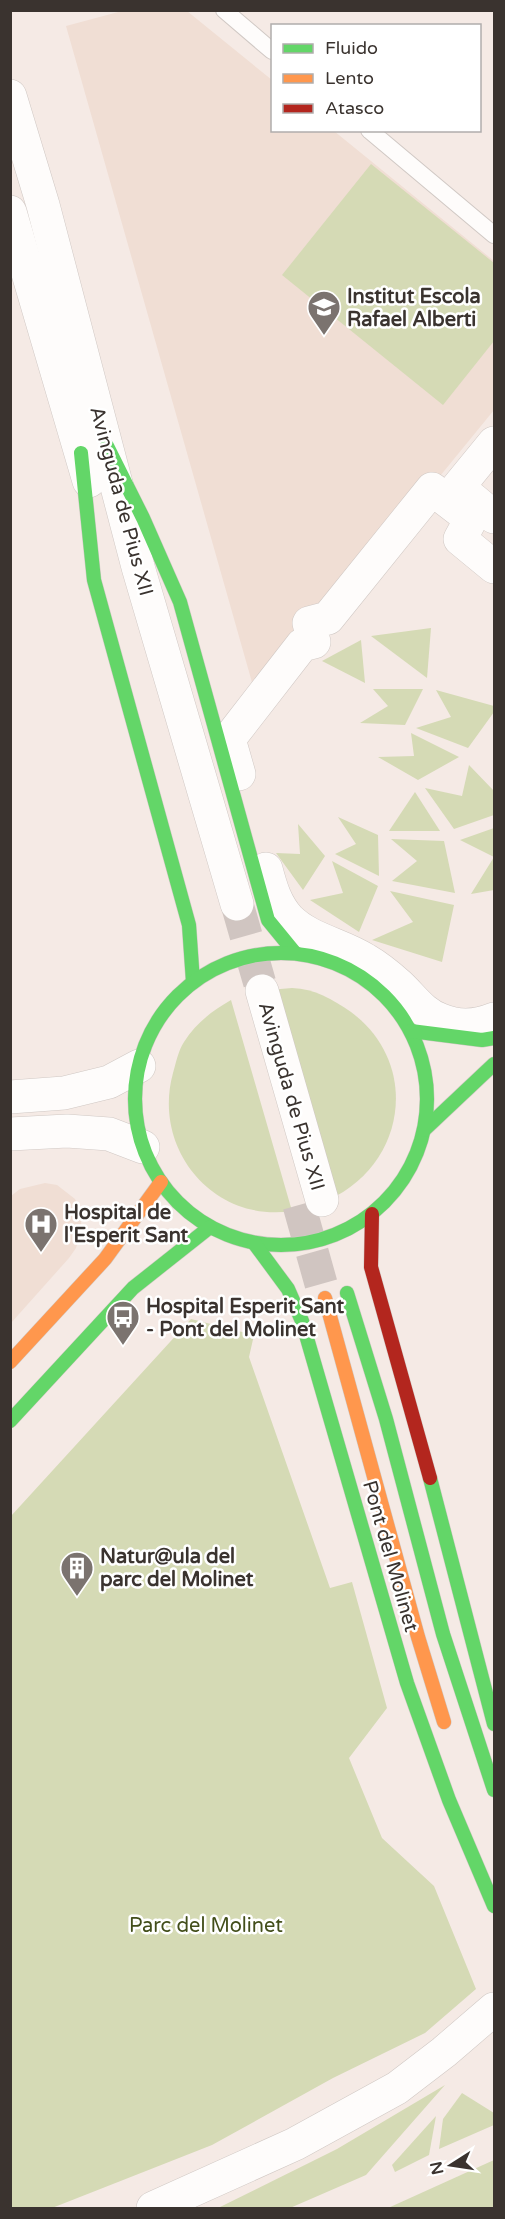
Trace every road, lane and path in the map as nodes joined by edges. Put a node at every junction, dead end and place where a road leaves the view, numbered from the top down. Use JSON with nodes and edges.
{"nodes":[{"id":1,"x":224,"y":10,"type":"edge"},
{"id":2,"x":271,"y":49,"type":"edge"},
{"id":3,"x":10,"y":96,"type":"edge"},
{"id":4,"x":371,"y":132,"type":"edge"},
{"id":5,"x":10,"y":212,"type":"edge"},
{"id":6,"x":495,"y":235,"type":"edge"},
{"id":7,"x":495,"y":443,"type":"edge"},
{"id":8,"x":94,"y":449,"type":"junction"},
{"id":9,"x":495,"y":517,"type":"edge"},
{"id":10,"x":495,"y":567,"type":"edge"},
{"id":11,"x":227,"y":907,"type":"tunnel mouth"},
{"id":12,"x":295,"y":953,"type":"junction"},
{"id":13,"x":193,"y":982,"type":"junction"},
{"id":14,"x":252,"y":994,"type":"tunnel mouth"},
{"id":15,"x":495,"y":1019,"type":"edge"},
{"id":16,"x":411,"y":1031,"type":"junction"},
{"id":17,"x":495,"y":1038,"type":"edge"},
{"id":18,"x":495,"y":1064,"type":"edge"},
{"id":19,"x":139,"y":1066,"type":"junction"},
{"id":20,"x":10,"y":1097,"type":"edge"},
{"id":21,"x":424,"y":1130,"type":"junction"},
{"id":22,"x":10,"y":1134,"type":"edge"},
{"id":23,"x":143,"y":1147,"type":"junction"},
{"id":24,"x":161,"y":1182,"type":"junction"},
{"id":25,"x":310,"y":1203,"type":"tunnel mouth"},
{"id":26,"x":372,"y":1214,"type":"junction"},
{"id":27,"x":210,"y":1227,"type":"junction"},
{"id":28,"x":254,"y":1243,"type":"junction"},
{"id":29,"x":347,"y":1293,"type":"dead end"},
{"id":30,"x":325,"y":1298,"type":"tunnel mouth"},
{"id":31,"x":10,"y":1362,"type":"edge"},
{"id":32,"x":10,"y":1420,"type":"edge"},
{"id":33,"x":487,"y":1675,"type":"edge"},
{"id":34,"x":495,"y":1724,"type":"edge"},
{"id":35,"x":449,"y":1740,"type":"dead end"},
{"id":36,"x":495,"y":1790,"type":"edge"},
{"id":37,"x":467,"y":1807,"type":"dead end"},
{"id":38,"x":486,"y":1884,"type":"junction"},
{"id":39,"x":495,"y":1906,"type":"edge"},
{"id":40,"x":495,"y":2009,"type":"edge"},
{"id":41,"x":153,"y":2208,"type":"edge"}],
"edges":[{"from":1,"to":2,"type":"lane"},
{"from":3,"to":8,"type":"street","name":"Avinguda de Pius XII"},
{"from":4,"to":6,"type":"lane"},
{"from":5,"to":8,"type":"street","name":"Avinguda de Pius XII"},
{"from":7,"to":9,"type":"street"},
{"from":8,"to":11,"type":"street","name":"Avinguda de Pius XII"},
{"from":8,"to":12,"type":"street"},
{"from":8,"to":13,"type":"street"},
{"from":10,"to":15,"type":"street"},
{"from":12,"to":13,"type":"street"},
{"from":12,"to":16,"type":"street"},
{"from":13,"to":19,"type":"street"},
{"from":14,"to":25,"type":"street","name":"Avinguda de Pius XII"},
{"from":16,"to":17,"type":"street"},
{"from":16,"to":21,"type":"street"},
{"from":18,"to":21,"type":"street"},
{"from":19,"to":20,"type":"street"},
{"from":19,"to":23,"type":"street"},
{"from":21,"to":26,"type":"street"},
{"from":22,"to":23,"type":"street"},
{"from":23,"to":24,"type":"street"},
{"from":24,"to":27,"type":"street"},
{"from":24,"to":31,"type":"street"},
{"from":26,"to":28,"type":"street"},
{"from":26,"to":33,"type":"street"},
{"from":27,"to":28,"type":"street"},
{"from":27,"to":32,"type":"street"},
{"from":28,"to":38,"type":"street","name":"Pont del Molinet"},
{"from":29,"to":36,"type":"street","name":"Pont del Molinet"},
{"from":30,"to":35,"type":"street","name":"Pont del Molinet"},
{"from":33,"to":34,"type":"street"},
{"from":37,"to":38,"type":"street","name":"Pont del Molinet"},
{"from":38,"to":39,"type":"street","name":"Pont del Molinet"},
{"from":40,"to":41,"type":"street"}]}
